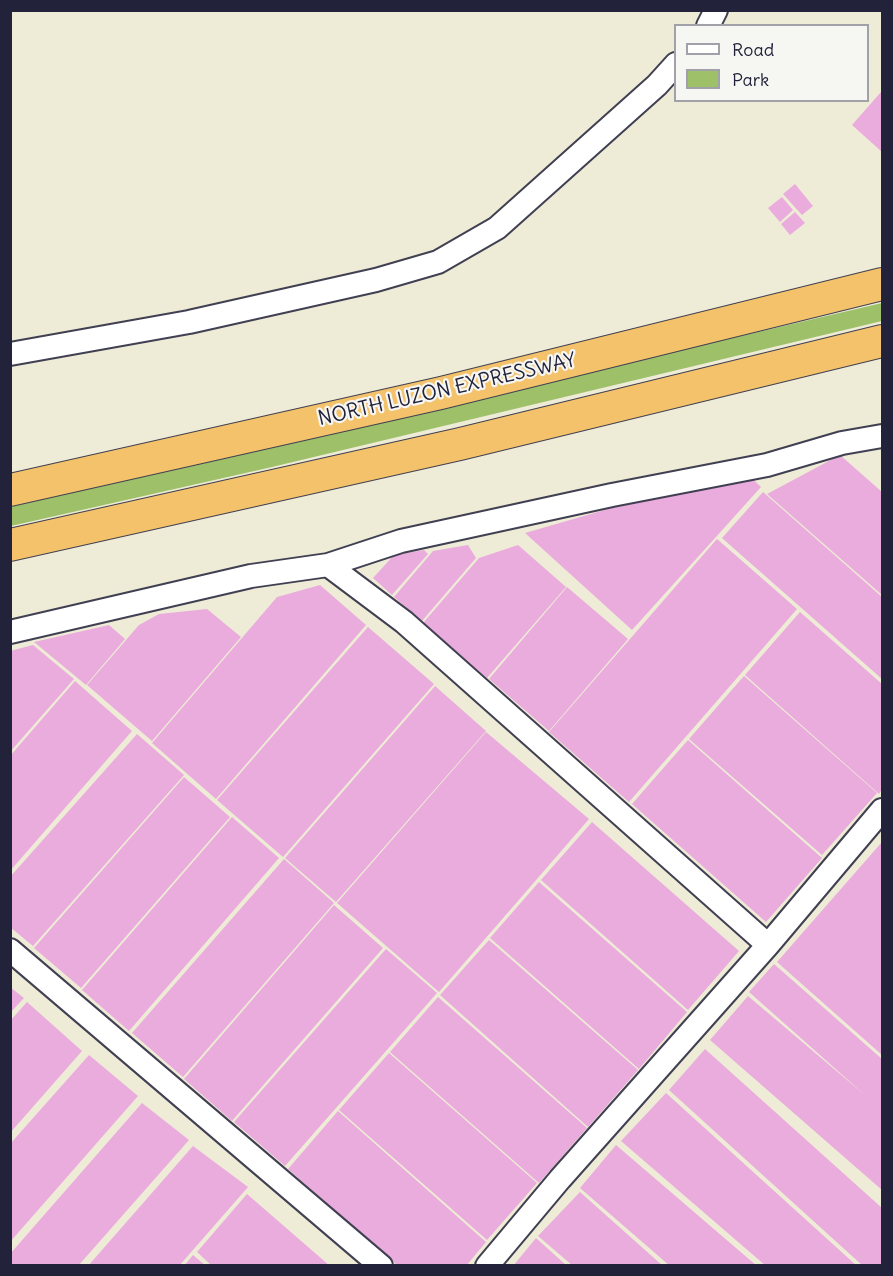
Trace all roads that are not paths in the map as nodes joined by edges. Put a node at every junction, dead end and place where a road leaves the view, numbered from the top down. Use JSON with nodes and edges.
{"nodes":[{"id":1,"x":716,"y":10,"type":"edge"},
{"id":2,"x":709,"y":24,"type":"edge"},
{"id":3,"x":674,"y":65,"type":"edge"},
{"id":4,"x":882,"y":284,"type":"edge"},
{"id":5,"x":882,"y":341,"type":"edge"},
{"id":6,"x":10,"y":354,"type":"edge"},
{"id":7,"x":882,"y":436,"type":"edge"},
{"id":8,"x":10,"y":490,"type":"edge"},
{"id":9,"x":10,"y":545,"type":"edge"},
{"id":10,"x":328,"y":565,"type":"junction"},
{"id":11,"x":10,"y":632,"type":"edge"},
{"id":12,"x":882,"y":810,"type":"edge"},
{"id":13,"x":768,"y":945,"type":"junction"},
{"id":14,"x":10,"y":950,"type":"edge"},
{"id":15,"x":381,"y":1266,"type":"edge"},
{"id":16,"x":487,"y":1266,"type":"edge"}],
"edges":[{"from":1,"to":2,"type":"lane"},
{"from":3,"to":6,"type":"lane"},
{"from":4,"to":8,"type":"highway","name":"NORTH LUZON EXPRESSWAY"},
{"from":5,"to":9,"type":"highway"},
{"from":7,"to":10,"type":"lane"},
{"from":10,"to":11,"type":"lane"},
{"from":10,"to":13,"type":"lane"},
{"from":12,"to":13,"type":"lane"},
{"from":13,"to":16,"type":"lane"},
{"from":14,"to":15,"type":"lane"}]}
